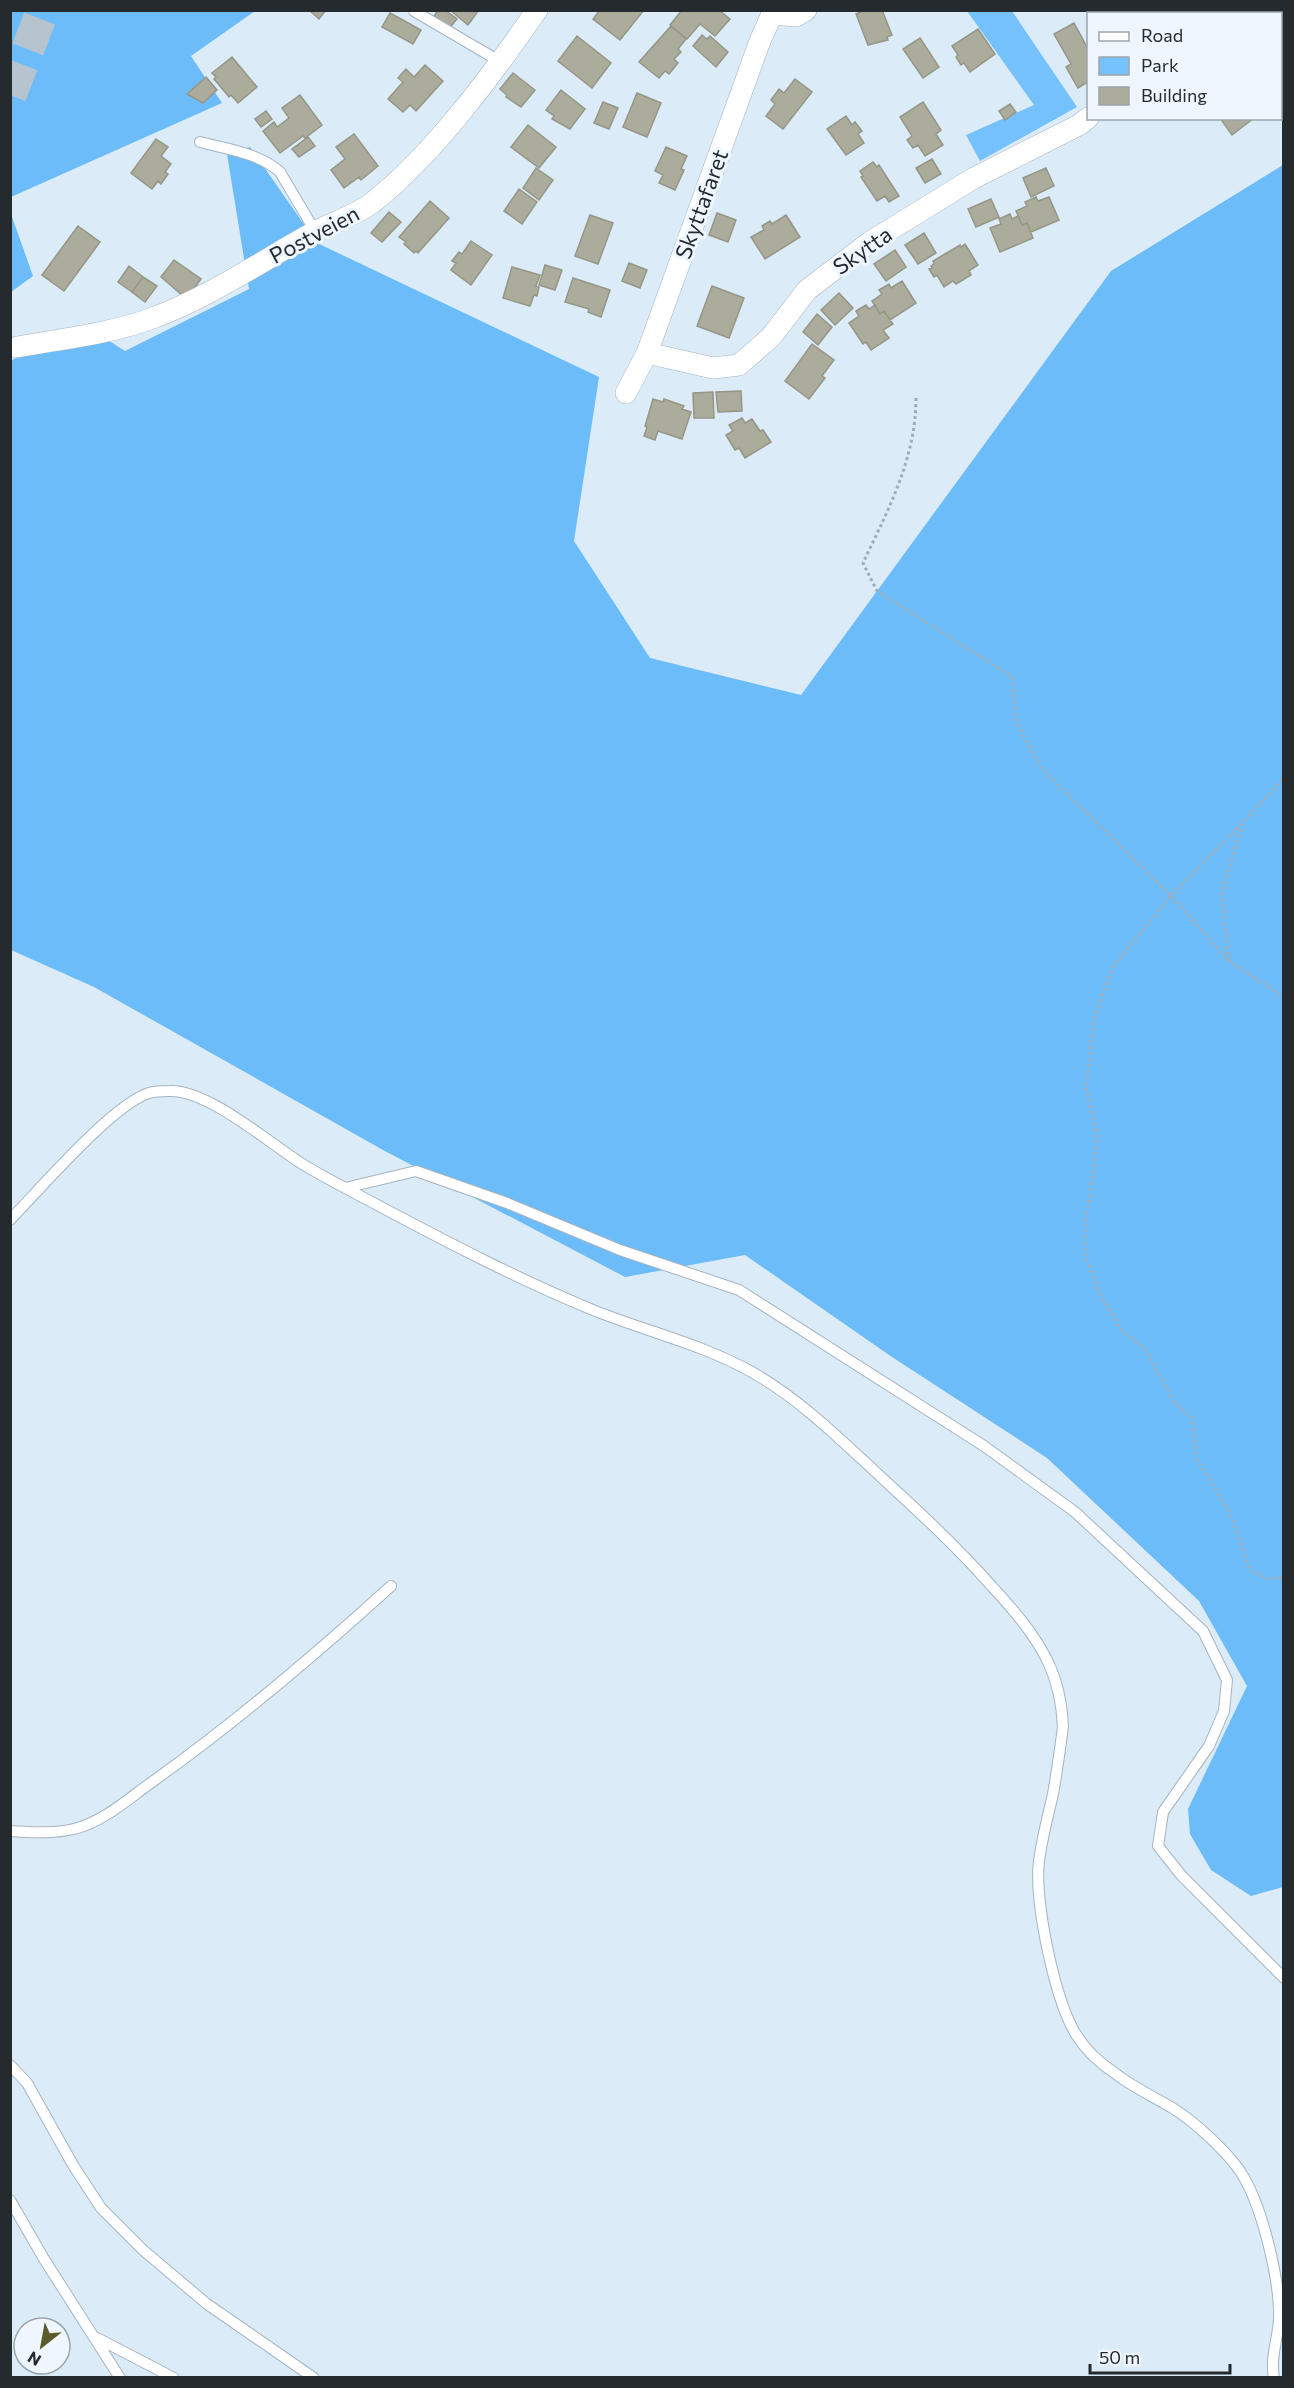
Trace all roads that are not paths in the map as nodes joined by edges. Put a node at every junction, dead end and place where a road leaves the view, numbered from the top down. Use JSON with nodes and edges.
{"nodes":[{"id":1,"x":537,"y":10,"type":"edge"},
{"id":2,"x":806,"y":10,"type":"edge"},
{"id":3,"x":414,"y":11,"type":"edge"},
{"id":4,"x":771,"y":12,"type":"edge"},
{"id":5,"x":501,"y":62,"type":"junction"},
{"id":6,"x":1087,"y":119,"type":"edge"},
{"id":7,"x":200,"y":142,"type":"dead end"},
{"id":8,"x":315,"y":231,"type":"junction"},
{"id":9,"x":17,"y":347,"type":"dead end"},
{"id":10,"x":647,"y":353,"type":"junction"},
{"id":11,"x":626,"y":393,"type":"dead end"},
{"id":12,"x":345,"y":1188,"type":"junction"},
{"id":13,"x":10,"y":1220,"type":"edge"},
{"id":14,"x":391,"y":1586,"type":"dead end"},
{"id":15,"x":10,"y":1831,"type":"edge"},
{"id":16,"x":1284,"y":1978,"type":"edge"},
{"id":17,"x":10,"y":2065,"type":"edge"},
{"id":18,"x":10,"y":2200,"type":"edge"},
{"id":19,"x":94,"y":2337,"type":"junction"},
{"id":20,"x":120,"y":2378,"type":"edge"},
{"id":21,"x":174,"y":2378,"type":"edge"},
{"id":22,"x":314,"y":2378,"type":"edge"},
{"id":23,"x":1274,"y":2378,"type":"edge"}],
"edges":[{"from":1,"to":5,"type":"street","name":"Postveien"},
{"from":2,"to":4,"type":"street","name":"Skyttafaret"},
{"from":3,"to":5,"type":"lane"},
{"from":4,"to":10,"type":"street","name":"Skyttafaret"},
{"from":5,"to":8,"type":"street","name":"Postveien"},
{"from":6,"to":10,"type":"street","name":"Skytta"},
{"from":7,"to":8,"type":"lane"},
{"from":8,"to":9,"type":"street","name":"Postveien"},
{"from":10,"to":11,"type":"street","name":"Skyttafaret"},
{"from":12,"to":13,"type":"lane"},
{"from":12,"to":16,"type":"lane"},
{"from":12,"to":23,"type":"lane"},
{"from":14,"to":15,"type":"lane"},
{"from":17,"to":22,"type":"lane"},
{"from":18,"to":19,"type":"lane"},
{"from":19,"to":20,"type":"lane"},
{"from":19,"to":21,"type":"lane"}]}
